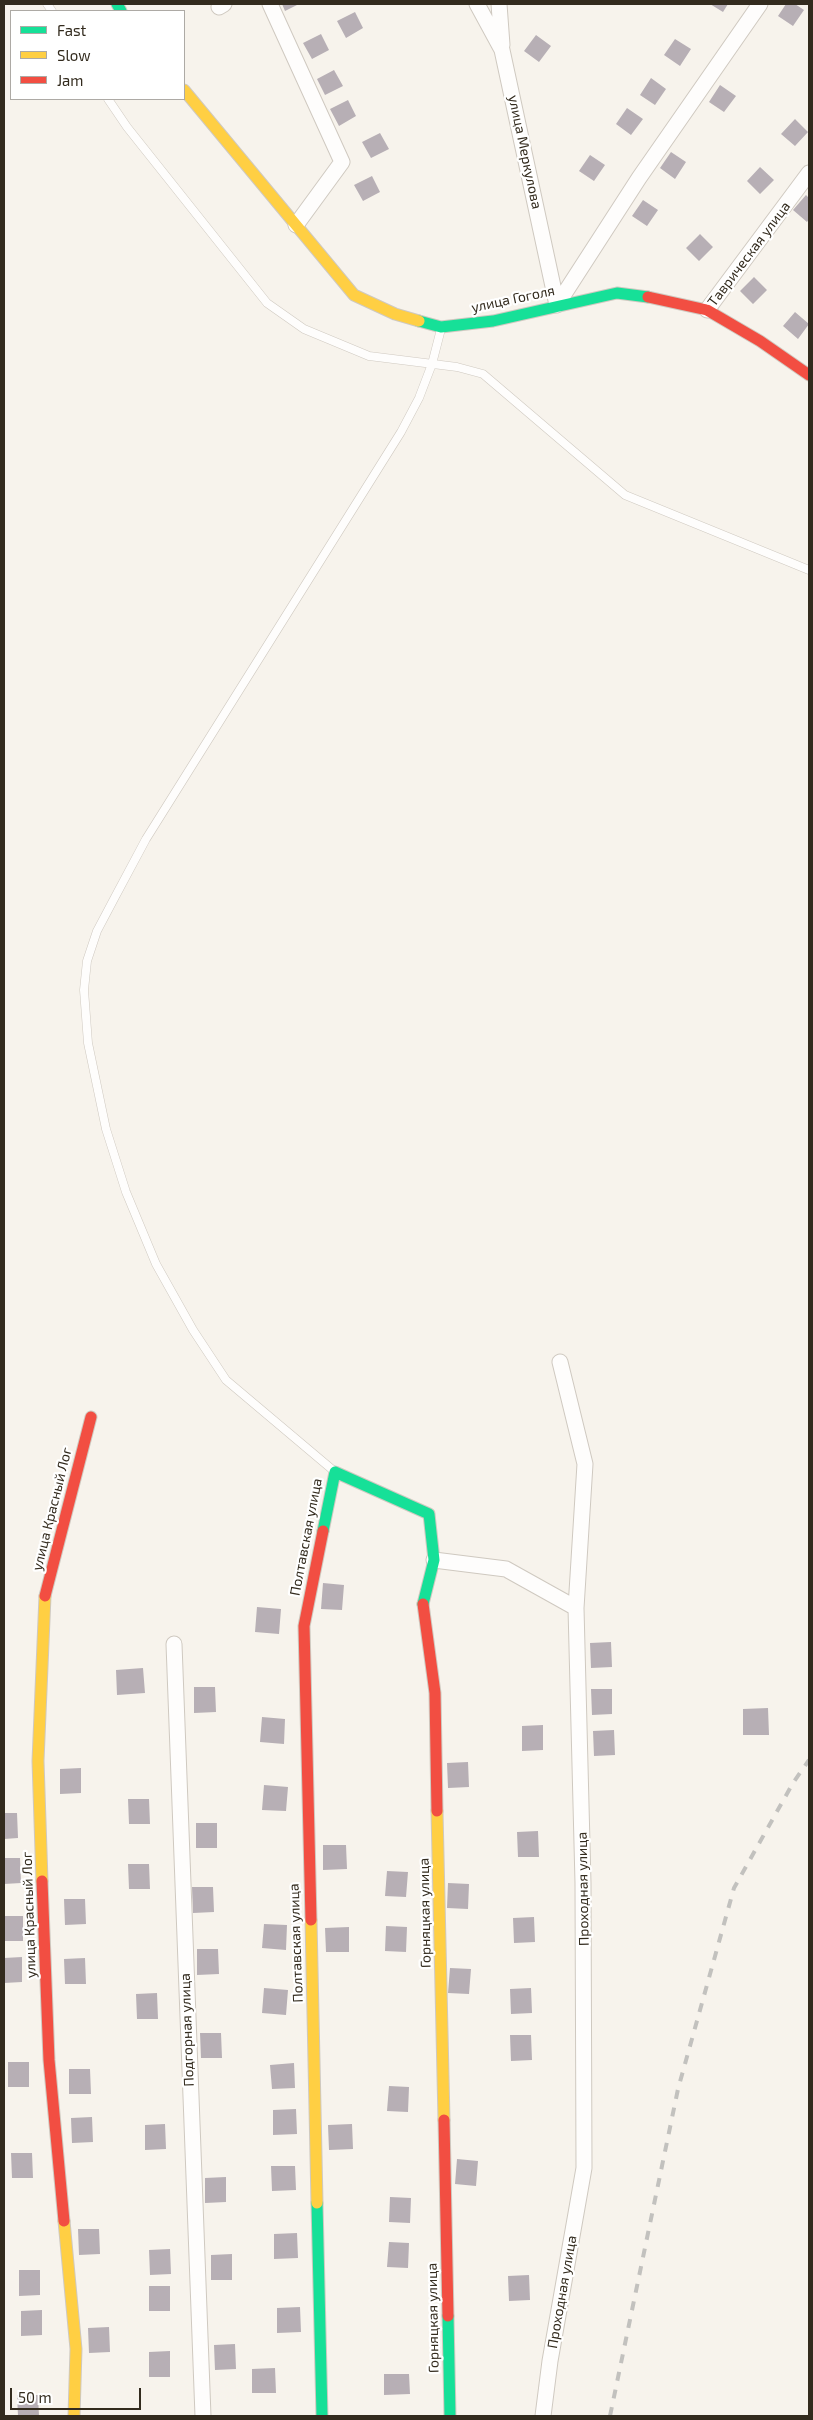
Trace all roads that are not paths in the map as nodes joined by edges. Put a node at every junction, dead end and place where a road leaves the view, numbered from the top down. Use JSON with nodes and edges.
{"nodes":[{"id":1,"x":270,"y":4,"type":"edge"},
{"id":2,"x":477,"y":4,"type":"edge"},
{"id":3,"x":499,"y":4,"type":"edge"},
{"id":4,"x":760,"y":4,"type":"edge"},
{"id":5,"x":502,"y":50,"type":"junction"},
{"id":6,"x":185,"y":91,"type":"edge"},
{"id":7,"x":109,"y":100,"type":"edge"},
{"id":8,"x":809,"y":173,"type":"edge"},
{"id":9,"x":296,"y":225,"type":"junction"},
{"id":10,"x":557,"y":305,"type":"junction"},
{"id":11,"x":707,"y":310,"type":"junction"},
{"id":12,"x":441,"y":327,"type":"junction"},
{"id":13,"x":432,"y":364,"type":"junction"},
{"id":14,"x":809,"y":375,"type":"edge"},
{"id":15,"x":809,"y":570,"type":"edge"},
{"id":16,"x":560,"y":1362,"type":"dead end"},
{"id":17,"x":91,"y":1418,"type":"dead end"},
{"id":18,"x":335,"y":1472,"type":"junction"},
{"id":19,"x":434,"y":1560,"type":"junction"},
{"id":20,"x":576,"y":1608,"type":"junction"},
{"id":21,"x":174,"y":1644,"type":"dead end"},
{"id":22,"x":74,"y":2416,"type":"edge"},
{"id":23,"x":203,"y":2416,"type":"edge"},
{"id":24,"x":322,"y":2416,"type":"edge"},
{"id":25,"x":450,"y":2416,"type":"edge"},
{"id":26,"x":543,"y":2416,"type":"edge"}],
"edges":[{"from":1,"to":9,"type":"street"},
{"from":2,"to":5,"type":"street","name":"улица Меркулова"},
{"from":3,"to":5,"type":"street"},
{"from":4,"to":10,"type":"street"},
{"from":5,"to":10,"type":"street","name":"улица Меркулова"},
{"from":6,"to":9,"type":"street","name":"улица Гоголя"},
{"from":7,"to":13,"type":"lane"},
{"from":8,"to":11,"type":"street","name":"Таврическая улица"},
{"from":9,"to":12,"type":"street","name":"улица Гоголя"},
{"from":10,"to":11,"type":"street","name":"улица Гоголя"},
{"from":10,"to":12,"type":"street","name":"улица Гоголя"},
{"from":11,"to":14,"type":"street","name":"улица Гоголя"},
{"from":12,"to":13,"type":"lane"},
{"from":13,"to":15,"type":"lane"},
{"from":13,"to":18,"type":"lane"},
{"from":16,"to":20,"type":"street","name":"Проходная улица"},
{"from":17,"to":22,"type":"street","name":"улица Красный Лог"},
{"from":18,"to":19,"type":"street","name":"Горняцкая улица"},
{"from":18,"to":24,"type":"street","name":"Полтавская улица"},
{"from":19,"to":20,"type":"street"},
{"from":19,"to":25,"type":"street","name":"Горняцкая улица"},
{"from":20,"to":26,"type":"street","name":"Проходная улица"},
{"from":21,"to":23,"type":"street","name":"Подгорная улица"}]}
